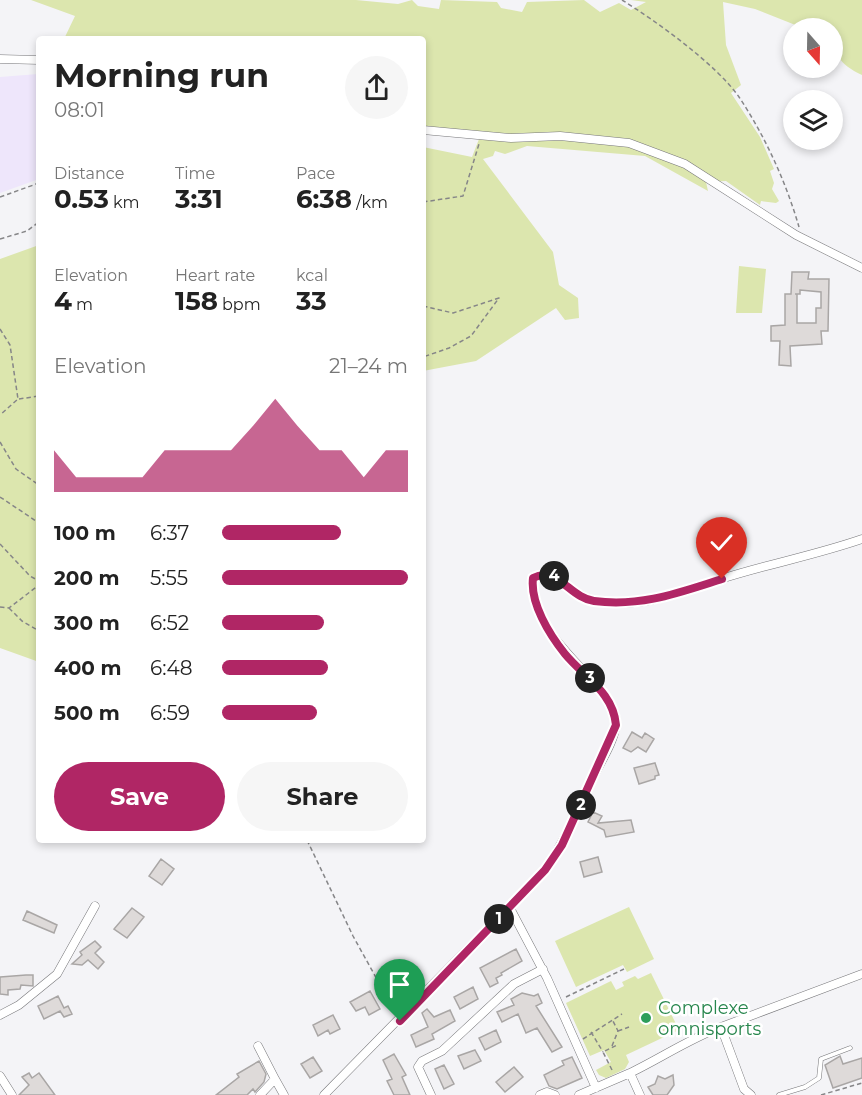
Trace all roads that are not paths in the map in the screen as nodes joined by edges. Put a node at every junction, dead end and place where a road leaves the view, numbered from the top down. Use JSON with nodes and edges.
{"nodes":[{"id":1,"x":0,"y":59,"type":"edge"},
{"id":2,"x":36,"y":60,"type":"edge"},
{"id":3,"x":426,"y":130,"type":"edge"},
{"id":4,"x":862,"y":268,"type":"edge"},
{"id":5,"x":862,"y":539,"type":"edge"},
{"id":6,"x":95,"y":906,"type":"dead end"},
{"id":7,"x":510,"y":908,"type":"junction"},
{"id":8,"x":543,"y":969,"type":"junction"},
{"id":9,"x":862,"y":974,"type":"edge"},
{"id":10,"x":0,"y":1015,"type":"edge"},
{"id":11,"x":721,"y":1027,"type":"junction"},
{"id":12,"x":258,"y":1046,"type":"dead end"},
{"id":13,"x":850,"y":1048,"type":"dead end"},
{"id":14,"x":630,"y":1073,"type":"junction"},
{"id":15,"x":0,"y":1076,"type":"edge"},
{"id":16,"x":275,"y":1079,"type":"junction"},
{"id":17,"x":596,"y":1088,"type":"junction"},
{"id":18,"x":12,"y":1095,"type":"edge"},
{"id":19,"x":260,"y":1095,"type":"edge"},
{"id":20,"x":284,"y":1095,"type":"edge"},
{"id":21,"x":324,"y":1095,"type":"edge"},
{"id":22,"x":431,"y":1095,"type":"edge"},
{"id":23,"x":540,"y":1095,"type":"edge"},
{"id":24,"x":555,"y":1095,"type":"edge"},
{"id":25,"x":579,"y":1095,"type":"edge"},
{"id":26,"x":640,"y":1095,"type":"edge"},
{"id":27,"x":751,"y":1095,"type":"edge"},
{"id":28,"x":779,"y":1095,"type":"edge"}],
"edges":[{"from":1,"to":2,"type":"street"},
{"from":3,"to":4,"type":"street"},
{"from":5,"to":7,"type":"street"},
{"from":6,"to":10,"type":"street"},
{"from":7,"to":8,"type":"street"},
{"from":7,"to":21,"type":"street"},
{"from":8,"to":17,"type":"street"},
{"from":8,"to":22,"type":"street"},
{"from":9,"to":11,"type":"street"},
{"from":11,"to":14,"type":"street"},
{"from":11,"to":27,"type":"street"},
{"from":12,"to":16,"type":"street"},
{"from":13,"to":28,"type":"lane"},
{"from":14,"to":17,"type":"street"},
{"from":14,"to":26,"type":"street"},
{"from":15,"to":18,"type":"street"},
{"from":16,"to":19,"type":"street"},
{"from":16,"to":20,"type":"street"},
{"from":17,"to":25,"type":"street"},
{"from":23,"to":24,"type":"street"}]}
